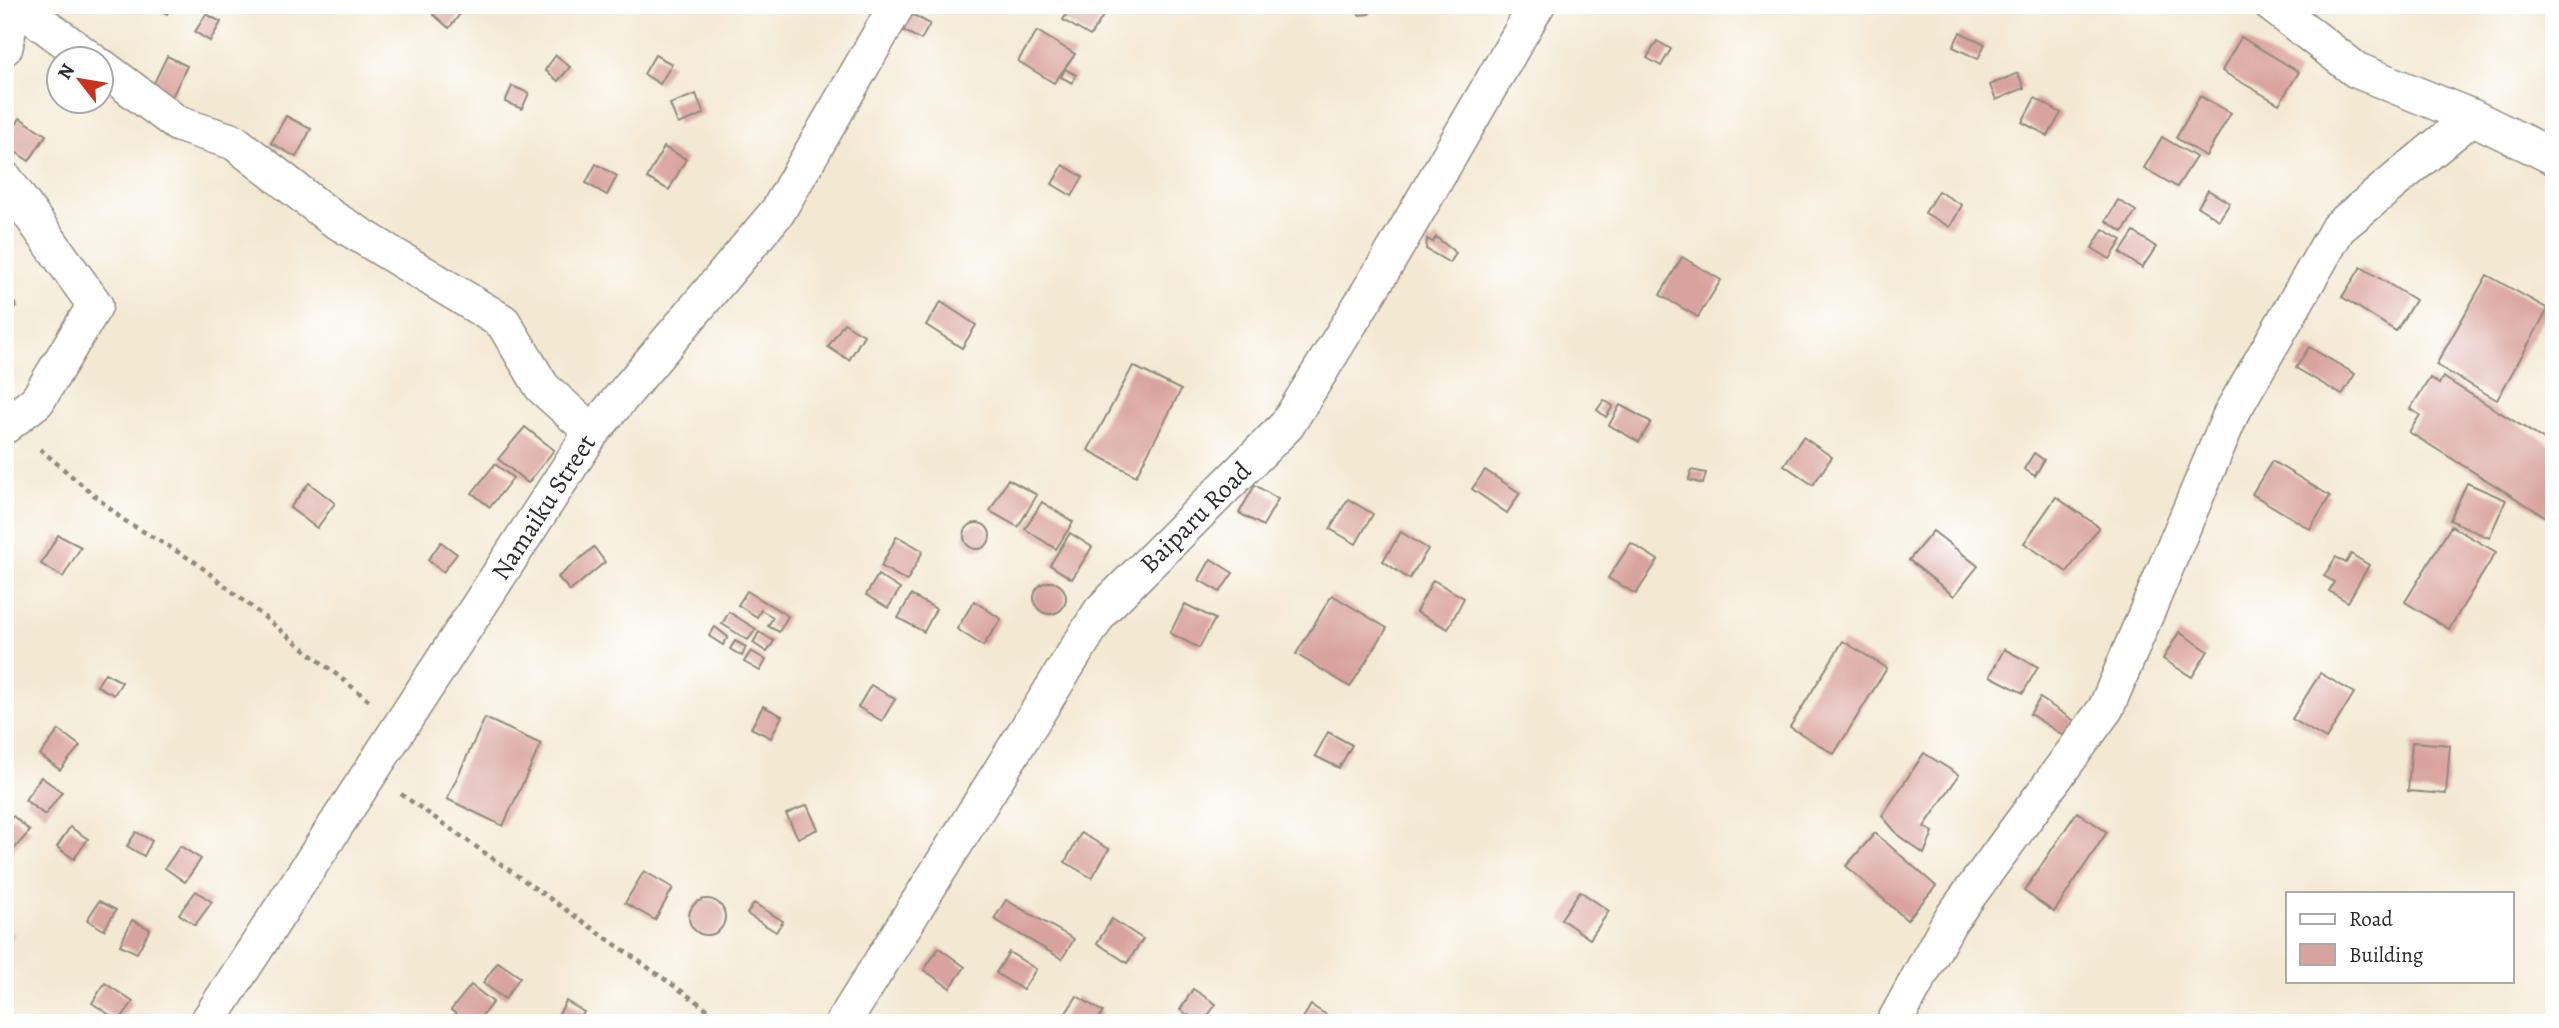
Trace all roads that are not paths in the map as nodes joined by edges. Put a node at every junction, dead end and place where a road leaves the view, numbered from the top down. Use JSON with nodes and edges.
{"nodes":[{"id":1,"x":15,"y":5,"type":"edge"},
{"id":2,"x":897,"y":5,"type":"edge"},
{"id":3,"x":1537,"y":5,"type":"edge"},
{"id":4,"x":2272,"y":5,"type":"edge"},
{"id":5,"x":72,"y":46,"type":"edge"},
{"id":6,"x":5,"y":47,"type":"edge"},
{"id":7,"x":116,"y":78,"type":"edge"},
{"id":8,"x":2472,"y":117,"type":"junction"},
{"id":9,"x":2554,"y":157,"type":"edge"},
{"id":10,"x":5,"y":178,"type":"edge"},
{"id":11,"x":7,"y":424,"type":"edge"},
{"id":12,"x":592,"y":432,"type":"junction"},
{"id":13,"x":207,"y":1023,"type":"edge"},
{"id":14,"x":844,"y":1023,"type":"edge"},
{"id":15,"x":1894,"y":1023,"type":"edge"}],
"edges":[{"from":1,"to":5,"type":"street"},
{"from":1,"to":6,"type":"street"},
{"from":2,"to":12,"type":"street","name":"Namaiku Street"},
{"from":3,"to":14,"type":"street","name":"Baiparu Road"},
{"from":4,"to":8,"type":"street"},
{"from":7,"to":12,"type":"street"},
{"from":8,"to":9,"type":"street"},
{"from":8,"to":15,"type":"street"},
{"from":10,"to":11,"type":"street"},
{"from":12,"to":13,"type":"street","name":"Namaiku Street"}]}
